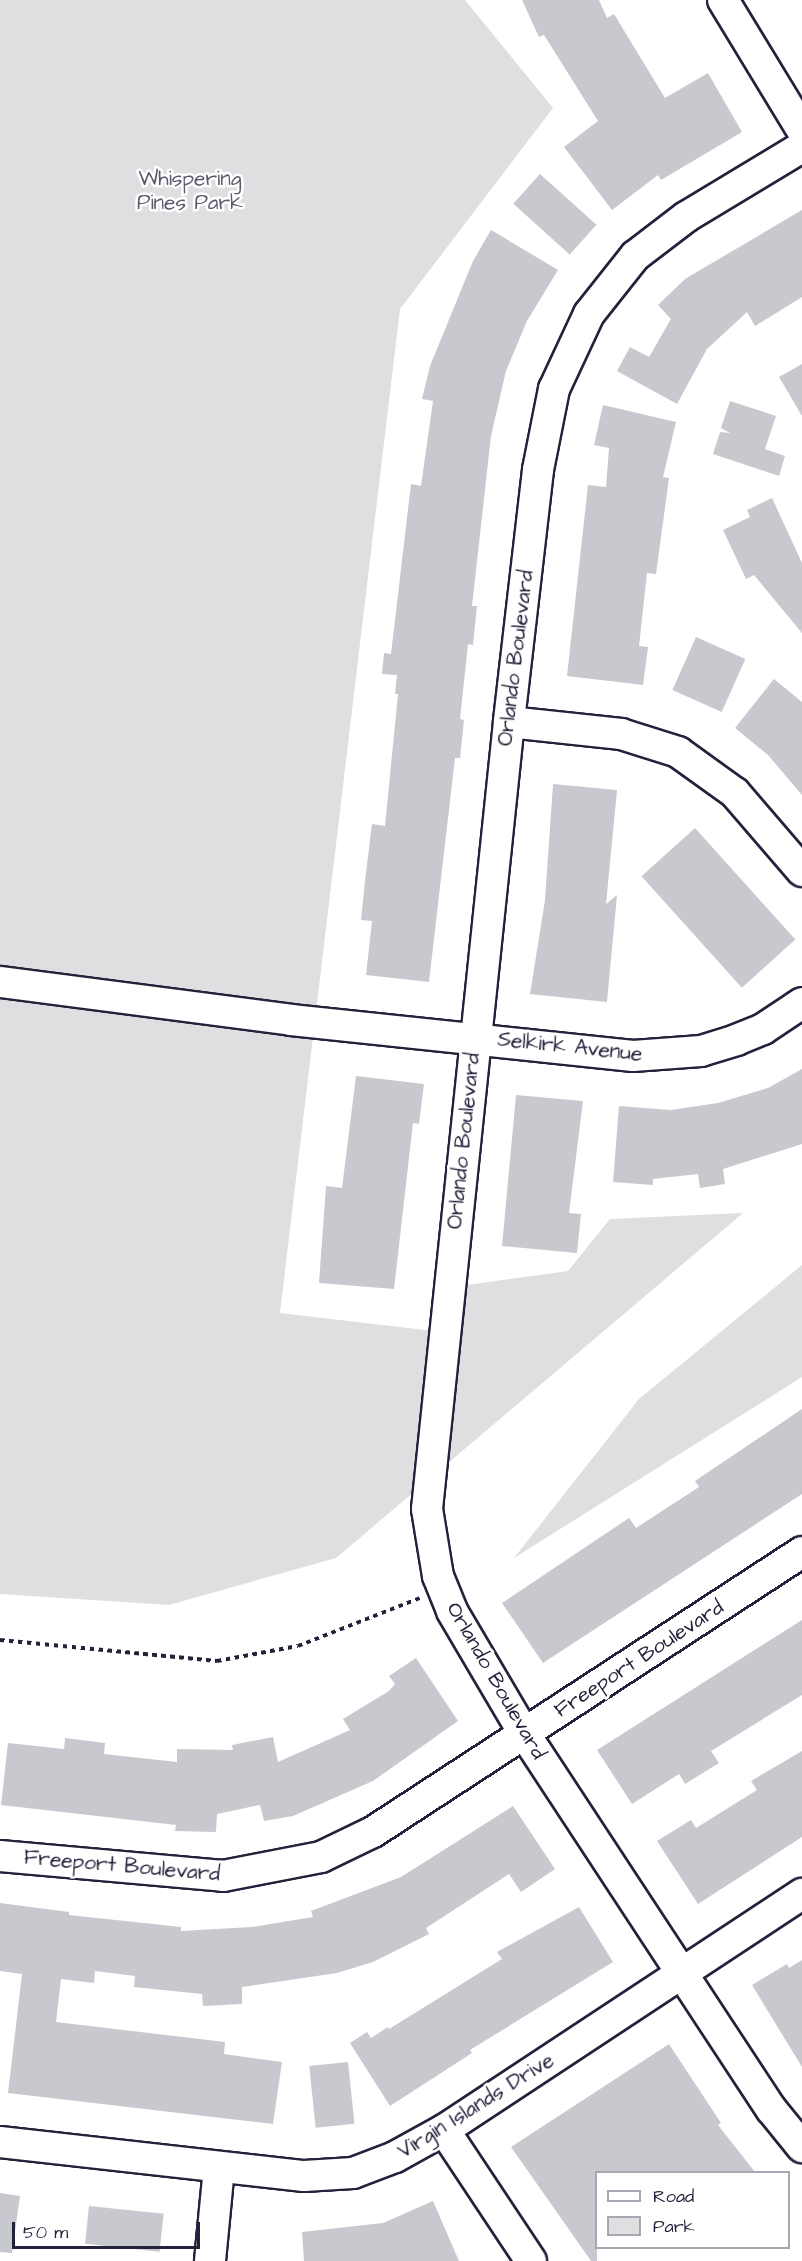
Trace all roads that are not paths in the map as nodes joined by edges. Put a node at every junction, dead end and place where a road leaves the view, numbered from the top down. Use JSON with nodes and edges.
{"nodes":[{"id":1,"x":723,"y":0,"type":"edge"},
{"id":2,"x":802,"y":130,"type":"edge"},
{"id":3,"x":802,"y":147,"type":"edge"},
{"id":4,"x":509,"y":722,"type":"junction"},
{"id":5,"x":802,"y":871,"type":"edge"},
{"id":6,"x":0,"y":982,"type":"edge"},
{"id":7,"x":802,"y":1003,"type":"edge"},
{"id":8,"x":474,"y":1037,"type":"junction"},
{"id":9,"x":802,"y":1552,"type":"edge"},
{"id":10,"x":524,"y":1733,"type":"junction"},
{"id":11,"x":0,"y":1856,"type":"edge"},
{"id":12,"x":802,"y":1894,"type":"edge"},
{"id":13,"x":682,"y":1973,"type":"junction"},
{"id":14,"x":444,"y":2130,"type":"junction"},
{"id":15,"x":0,"y":2142,"type":"edge"},
{"id":16,"x":802,"y":2147,"type":"edge"},
{"id":17,"x":219,"y":2167,"type":"junction"},
{"id":18,"x":210,"y":2261,"type":"edge"},
{"id":19,"x":531,"y":2261,"type":"edge"}],
"edges":[{"from":1,"to":2,"type":"street"},
{"from":3,"to":4,"type":"street","name":"Orlando Boulevard"},
{"from":4,"to":5,"type":"street"},
{"from":4,"to":8,"type":"street","name":"Orlando Boulevard"},
{"from":6,"to":8,"type":"street","name":"Selkirk Avenue"},
{"from":7,"to":8,"type":"street","name":"Selkirk Avenue"},
{"from":8,"to":10,"type":"street","name":"Orlando Boulevard"},
{"from":9,"to":10,"type":"street","name":"Freeport Boulevard"},
{"from":10,"to":11,"type":"street","name":"Freeport Boulevard"},
{"from":10,"to":13,"type":"street","name":"Orlando Boulevard"},
{"from":12,"to":13,"type":"street","name":"Virgin Islands Drive"},
{"from":13,"to":14,"type":"street","name":"Virgin Islands Drive"},
{"from":13,"to":16,"type":"street","name":"Orlando Boulevard"},
{"from":14,"to":17,"type":"street","name":"Virgin Islands Drive"},
{"from":14,"to":19,"type":"street"},
{"from":15,"to":17,"type":"street","name":"Virgin Islands Drive"},
{"from":17,"to":18,"type":"street"}]}
